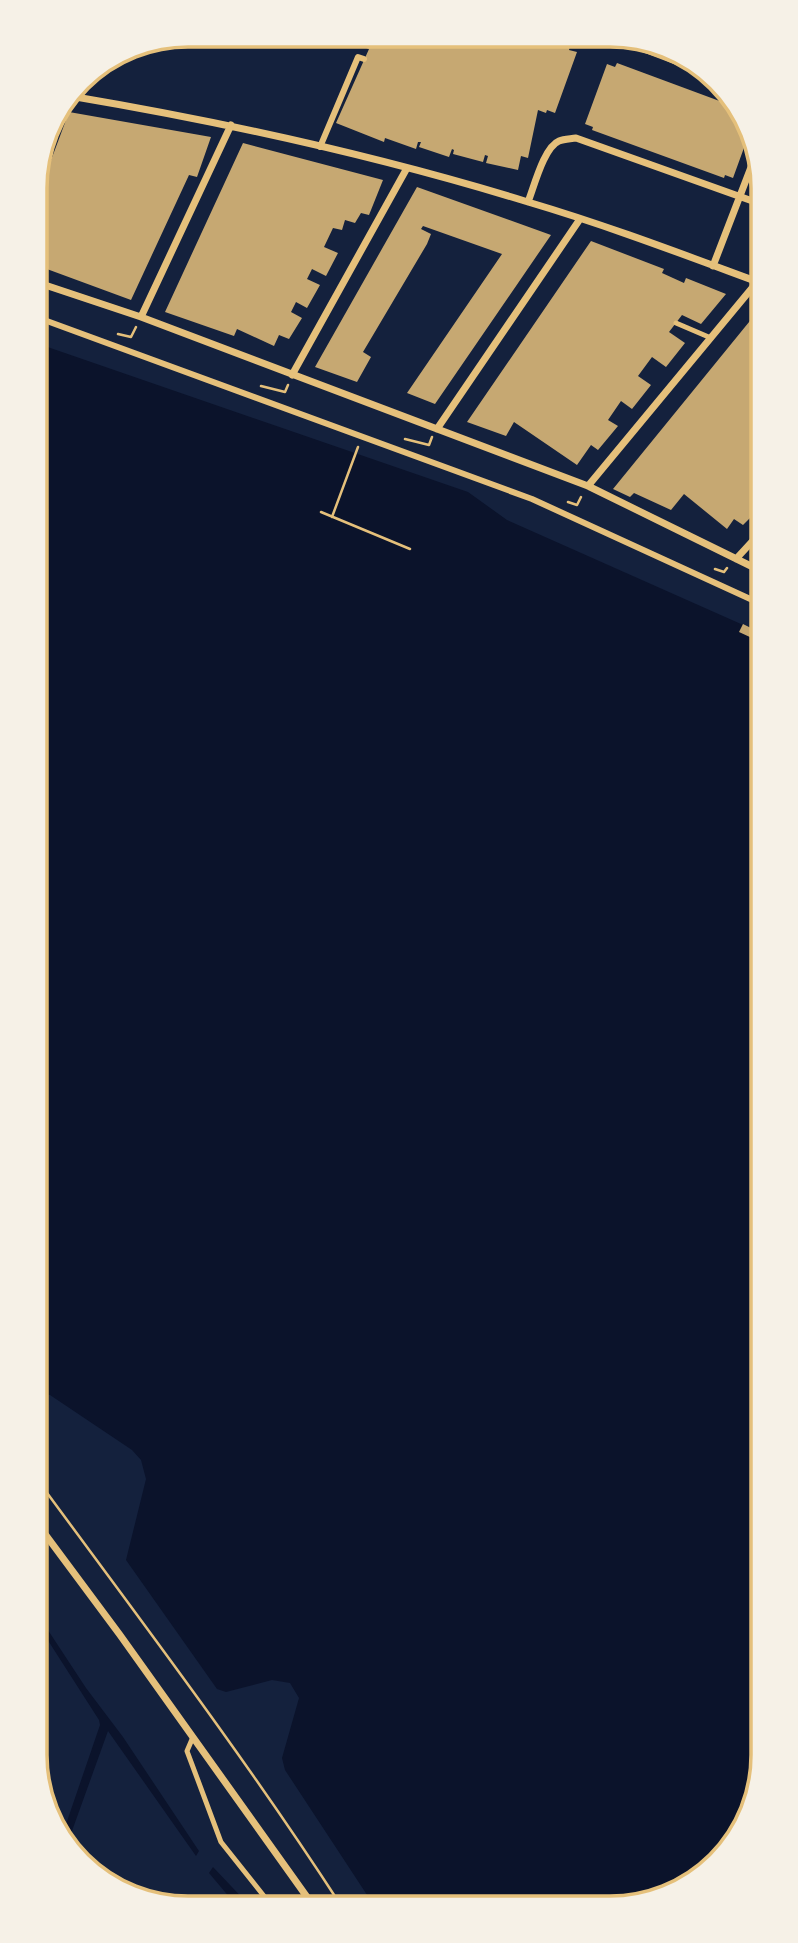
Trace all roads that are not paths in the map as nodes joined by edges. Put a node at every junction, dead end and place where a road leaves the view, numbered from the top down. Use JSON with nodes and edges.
{"nodes":[{"id":1,"x":364,"y":59,"type":"dead end"},
{"id":2,"x":80,"y":98,"type":"edge"},
{"id":3,"x":231,"y":125,"type":"junction"},
{"id":4,"x":320,"y":144,"type":"junction"},
{"id":5,"x":407,"y":168,"type":"junction"},
{"id":6,"x":750,"y":170,"type":"edge"},
{"id":7,"x":740,"y":196,"type":"junction"},
{"id":8,"x":751,"y":200,"type":"edge"},
{"id":9,"x":528,"y":202,"type":"junction"},
{"id":10,"x":580,"y":219,"type":"junction"},
{"id":11,"x":713,"y":266,"type":"junction"},
{"id":12,"x":751,"y":279,"type":"edge"},
{"id":13,"x":48,"y":286,"type":"edge"},
{"id":14,"x":751,"y":290,"type":"edge"},
{"id":15,"x":141,"y":317,"type":"junction"},
{"id":16,"x":48,"y":321,"type":"edge"},
{"id":17,"x":676,"y":323,"type":"dead end"},
{"id":18,"x":711,"y":338,"type":"junction"},
{"id":19,"x":292,"y":375,"type":"junction"},
{"id":20,"x":437,"y":429,"type":"junction"},
{"id":21,"x":588,"y":486,"type":"junction"},
{"id":22,"x":751,"y":543,"type":"edge"},
{"id":23,"x":736,"y":559,"type":"junction"},
{"id":24,"x":751,"y":566,"type":"edge"},
{"id":25,"x":751,"y":600,"type":"edge"},
{"id":26,"x":47,"y":1537,"type":"edge"},
{"id":27,"x":193,"y":1737,"type":"junction"},
{"id":28,"x":264,"y":1896,"type":"edge"},
{"id":29,"x":306,"y":1896,"type":"edge"}],
"edges":[{"from":1,"to":4,"type":"street"},
{"from":2,"to":3,"type":"street"},
{"from":3,"to":4,"type":"street"},
{"from":3,"to":15,"type":"street"},
{"from":4,"to":5,"type":"street"},
{"from":5,"to":9,"type":"street"},
{"from":5,"to":19,"type":"street"},
{"from":6,"to":7,"type":"street"},
{"from":7,"to":8,"type":"street"},
{"from":7,"to":9,"type":"street"},
{"from":7,"to":11,"type":"street"},
{"from":9,"to":10,"type":"street"},
{"from":10,"to":11,"type":"street"},
{"from":10,"to":20,"type":"street"},
{"from":11,"to":12,"type":"street"},
{"from":13,"to":15,"type":"street"},
{"from":14,"to":18,"type":"street"},
{"from":15,"to":19,"type":"street"},
{"from":16,"to":25,"type":"street"},
{"from":17,"to":18,"type":"lane"},
{"from":18,"to":21,"type":"street"},
{"from":19,"to":20,"type":"street"},
{"from":20,"to":21,"type":"street"},
{"from":21,"to":23,"type":"street"},
{"from":22,"to":23,"type":"street"},
{"from":23,"to":24,"type":"street"},
{"from":26,"to":27,"type":"street"},
{"from":27,"to":28,"type":"lane"},
{"from":27,"to":29,"type":"street"}]}
